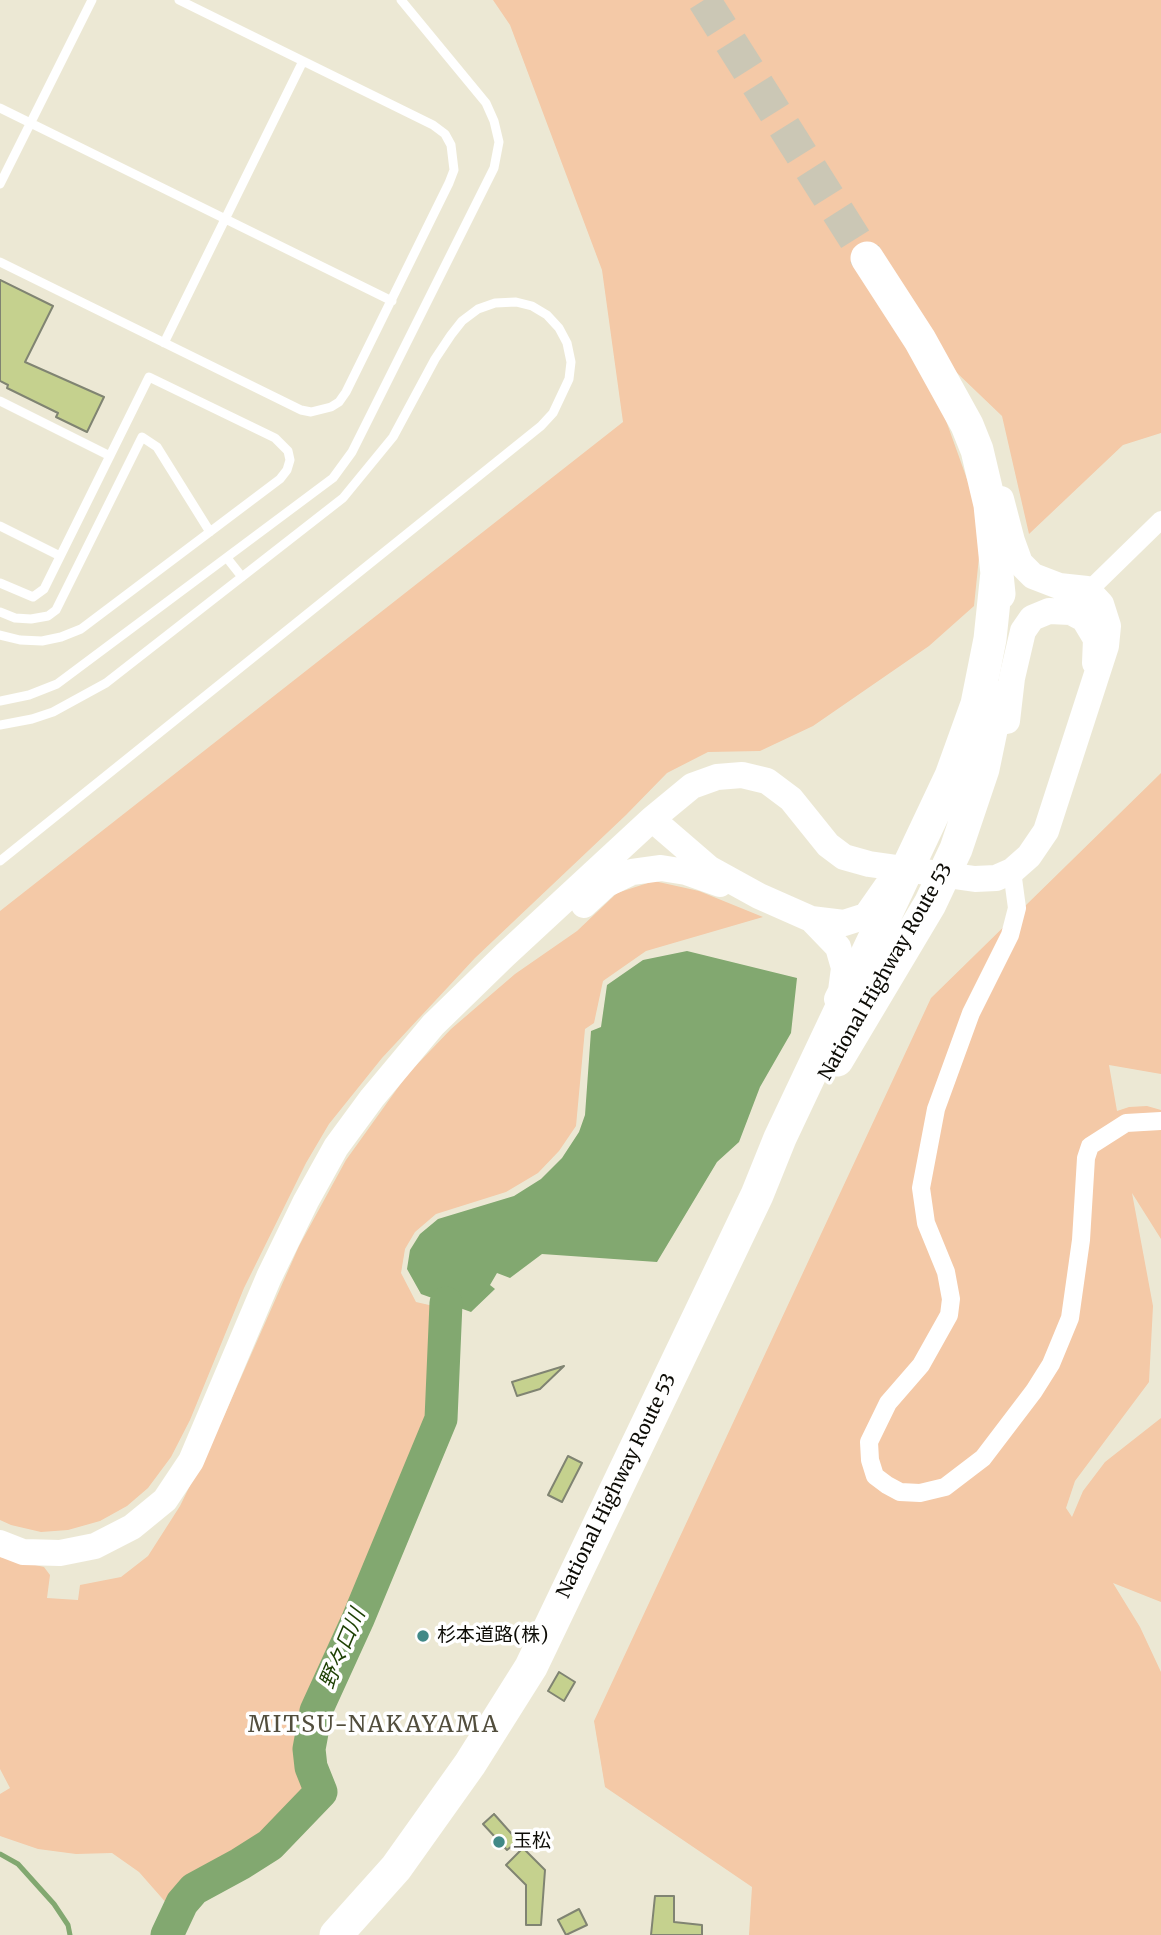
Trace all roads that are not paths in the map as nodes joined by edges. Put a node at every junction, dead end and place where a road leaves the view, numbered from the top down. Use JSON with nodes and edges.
{"nodes":[{"id":1,"x":92,"y":0,"type":"edge"},
{"id":2,"x":179,"y":0,"type":"edge"},
{"id":3,"x":401,"y":0,"type":"edge"},
{"id":4,"x":303,"y":61,"type":"junction"},
{"id":5,"x":0,"y":108,"type":"edge"},
{"id":6,"x":30,"y":123,"type":"junction"},
{"id":7,"x":0,"y":184,"type":"edge"},
{"id":8,"x":225,"y":219,"type":"junction"},
{"id":9,"x":867,"y":258,"type":"tunnel mouth"},
{"id":10,"x":0,"y":262,"type":"edge"},
{"id":11,"x":392,"y":301,"type":"junction"},
{"id":12,"x":164,"y":343,"type":"junction"},
{"id":13,"x":0,"y":401,"type":"edge"},
{"id":14,"x":977,"y":450,"type":"junction"},
{"id":15,"x":110,"y":456,"type":"junction"},
{"id":16,"x":1161,"y":520,"type":"edge"},
{"id":17,"x":0,"y":526,"type":"edge"},
{"id":18,"x":210,"y":532,"type":"junction"},
{"id":19,"x":60,"y":556,"type":"junction"},
{"id":20,"x":227,"y":558,"type":"junction"},
{"id":21,"x":997,"y":572,"type":"junction"},
{"id":22,"x":242,"y":577,"type":"junction"},
{"id":23,"x":0,"y":583,"type":"edge"},
{"id":24,"x":1087,"y":589,"type":"junction"},
{"id":25,"x":0,"y":612,"type":"edge"},
{"id":26,"x":1070,"y":612,"type":"junction"},
{"id":27,"x":0,"y":635,"type":"edge"},
{"id":28,"x":1095,"y":678,"type":"junction"},
{"id":29,"x":0,"y":701,"type":"edge"},
{"id":30,"x":977,"y":704,"type":"junction"},
{"id":31,"x":0,"y":724,"type":"edge"},
{"id":32,"x":652,"y":819,"type":"junction"},
{"id":33,"x":0,"y":861,"type":"edge"},
{"id":34,"x":1012,"y":871,"type":"junction"},
{"id":35,"x":759,"y":896,"type":"junction"},
{"id":36,"x":811,"y":919,"type":"junction"},
{"id":37,"x":907,"y":943,"type":"junction"},
{"id":38,"x":505,"y":955,"type":"junction"},
{"id":39,"x":1161,"y":1121,"type":"edge"},
{"id":40,"x":780,"y":1138,"type":"junction"},
{"id":41,"x":757,"y":1195,"type":"junction"},
{"id":42,"x":0,"y":1543,"type":"edge"},
{"id":43,"x":336,"y":1935,"type":"edge"}],
"edges":[{"from":1,"to":6,"type":"lane"},
{"from":2,"to":4,"type":"lane"},
{"from":3,"to":20,"type":"lane"},
{"from":4,"to":8,"type":"lane"},
{"from":4,"to":11,"type":"lane"},
{"from":5,"to":6,"type":"lane"},
{"from":6,"to":7,"type":"lane"},
{"from":6,"to":8,"type":"lane"},
{"from":8,"to":11,"type":"lane"},
{"from":8,"to":12,"type":"lane"},
{"from":9,"to":14,"type":"highway","name":"National Highway Route 53"},
{"from":10,"to":12,"type":"lane"},
{"from":11,"to":12,"type":"lane"},
{"from":13,"to":15,"type":"lane"},
{"from":14,"to":21,"type":"highway","name":"National Highway Route 53"},
{"from":14,"to":24,"type":"street"},
{"from":15,"to":18,"type":"lane"},
{"from":15,"to":19,"type":"lane"},
{"from":16,"to":24,"type":"street"},
{"from":17,"to":19,"type":"lane"},
{"from":18,"to":25,"type":"lane"},
{"from":18,"to":27,"type":"lane"},
{"from":19,"to":23,"type":"lane"},
{"from":20,"to":22,"type":"lane"},
{"from":20,"to":29,"type":"lane"},
{"from":21,"to":30,"type":"highway","name":"National Highway Route 53"},
{"from":21,"to":37,"type":"highway","name":"National Highway Route 53"},
{"from":22,"to":31,"type":"lane"},
{"from":22,"to":33,"type":"lane"},
{"from":24,"to":26,"type":"street"},
{"from":24,"to":28,"type":"street"},
{"from":26,"to":28,"type":"street"},
{"from":26,"to":37,"type":"street"},
{"from":28,"to":34,"type":"street"},
{"from":30,"to":36,"type":"street"},
{"from":30,"to":40,"type":"highway","name":"National Highway Route 53"},
{"from":32,"to":34,"type":"street"},
{"from":32,"to":35,"type":"street"},
{"from":32,"to":38,"type":"street"},
{"from":34,"to":39,"type":"street"},
{"from":35,"to":36,"type":"street"},
{"from":35,"to":38,"type":"street"},
{"from":36,"to":40,"type":"street"},
{"from":37,"to":41,"type":"highway","name":"National Highway Route 53"},
{"from":38,"to":42,"type":"street"},
{"from":40,"to":41,"type":"highway","name":"National Highway Route 53"},
{"from":41,"to":43,"type":"highway","name":"National Highway Route 53"}]}
